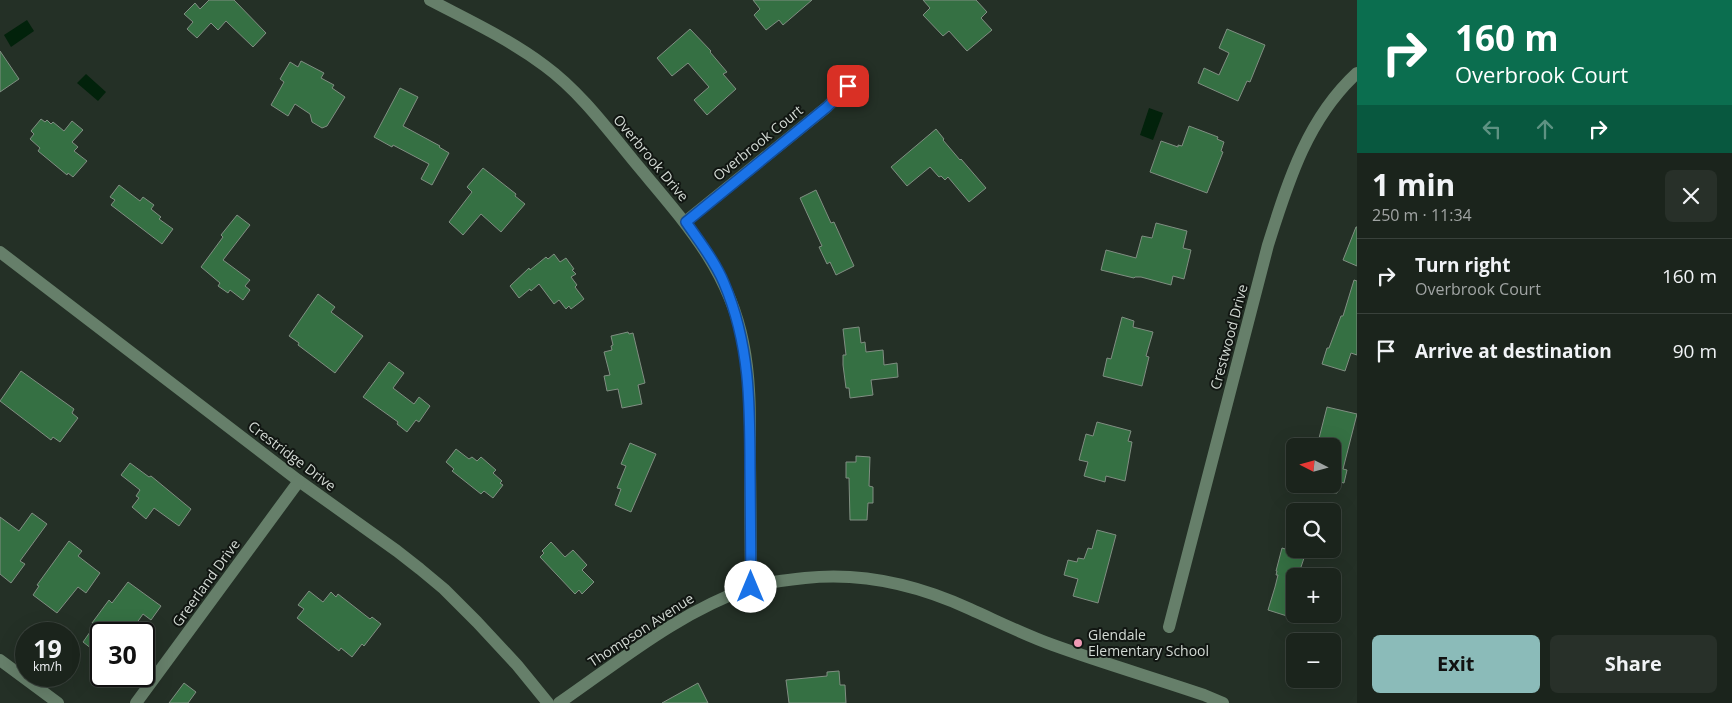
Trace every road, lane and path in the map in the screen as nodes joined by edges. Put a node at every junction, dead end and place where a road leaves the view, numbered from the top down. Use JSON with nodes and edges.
{"nodes":[{"id":1,"x":430,"y":0,"type":"edge"},
{"id":2,"x":1357,"y":73,"type":"edge"},
{"id":3,"x":848,"y":86,"type":"dead end"},
{"id":4,"x":686,"y":222,"type":"junction"},
{"id":5,"x":0,"y":252,"type":"edge"},
{"id":6,"x":300,"y":481,"type":"junction"},
{"id":7,"x":751,"y":587,"type":"junction"},
{"id":8,"x":1169,"y":626,"type":"dead end"},
{"id":9,"x":0,"y":660,"type":"edge"},
{"id":10,"x":1221,"y":702,"type":"edge"},
{"id":11,"x":58,"y":703,"type":"edge"},
{"id":12,"x":136,"y":703,"type":"edge"},
{"id":13,"x":548,"y":703,"type":"edge"},
{"id":14,"x":559,"y":703,"type":"edge"}],
"edges":[{"from":1,"to":4,"type":"street","name":"Overbrook Drive"},
{"from":2,"to":8,"type":"street","name":"Crestwood Drive"},
{"from":3,"to":4,"type":"street","name":"Overbrook Court"},
{"from":4,"to":7,"type":"street","name":"Overbrook Drive"},
{"from":5,"to":6,"type":"street","name":"Crestridge Drive"},
{"from":6,"to":12,"type":"street","name":"Greerland Drive"},
{"from":6,"to":13,"type":"street","name":"Crestridge Drive"},
{"from":7,"to":10,"type":"street","name":"Thompson Avenue"},
{"from":7,"to":14,"type":"street","name":"Thompson Avenue"},
{"from":9,"to":11,"type":"street"}]}
